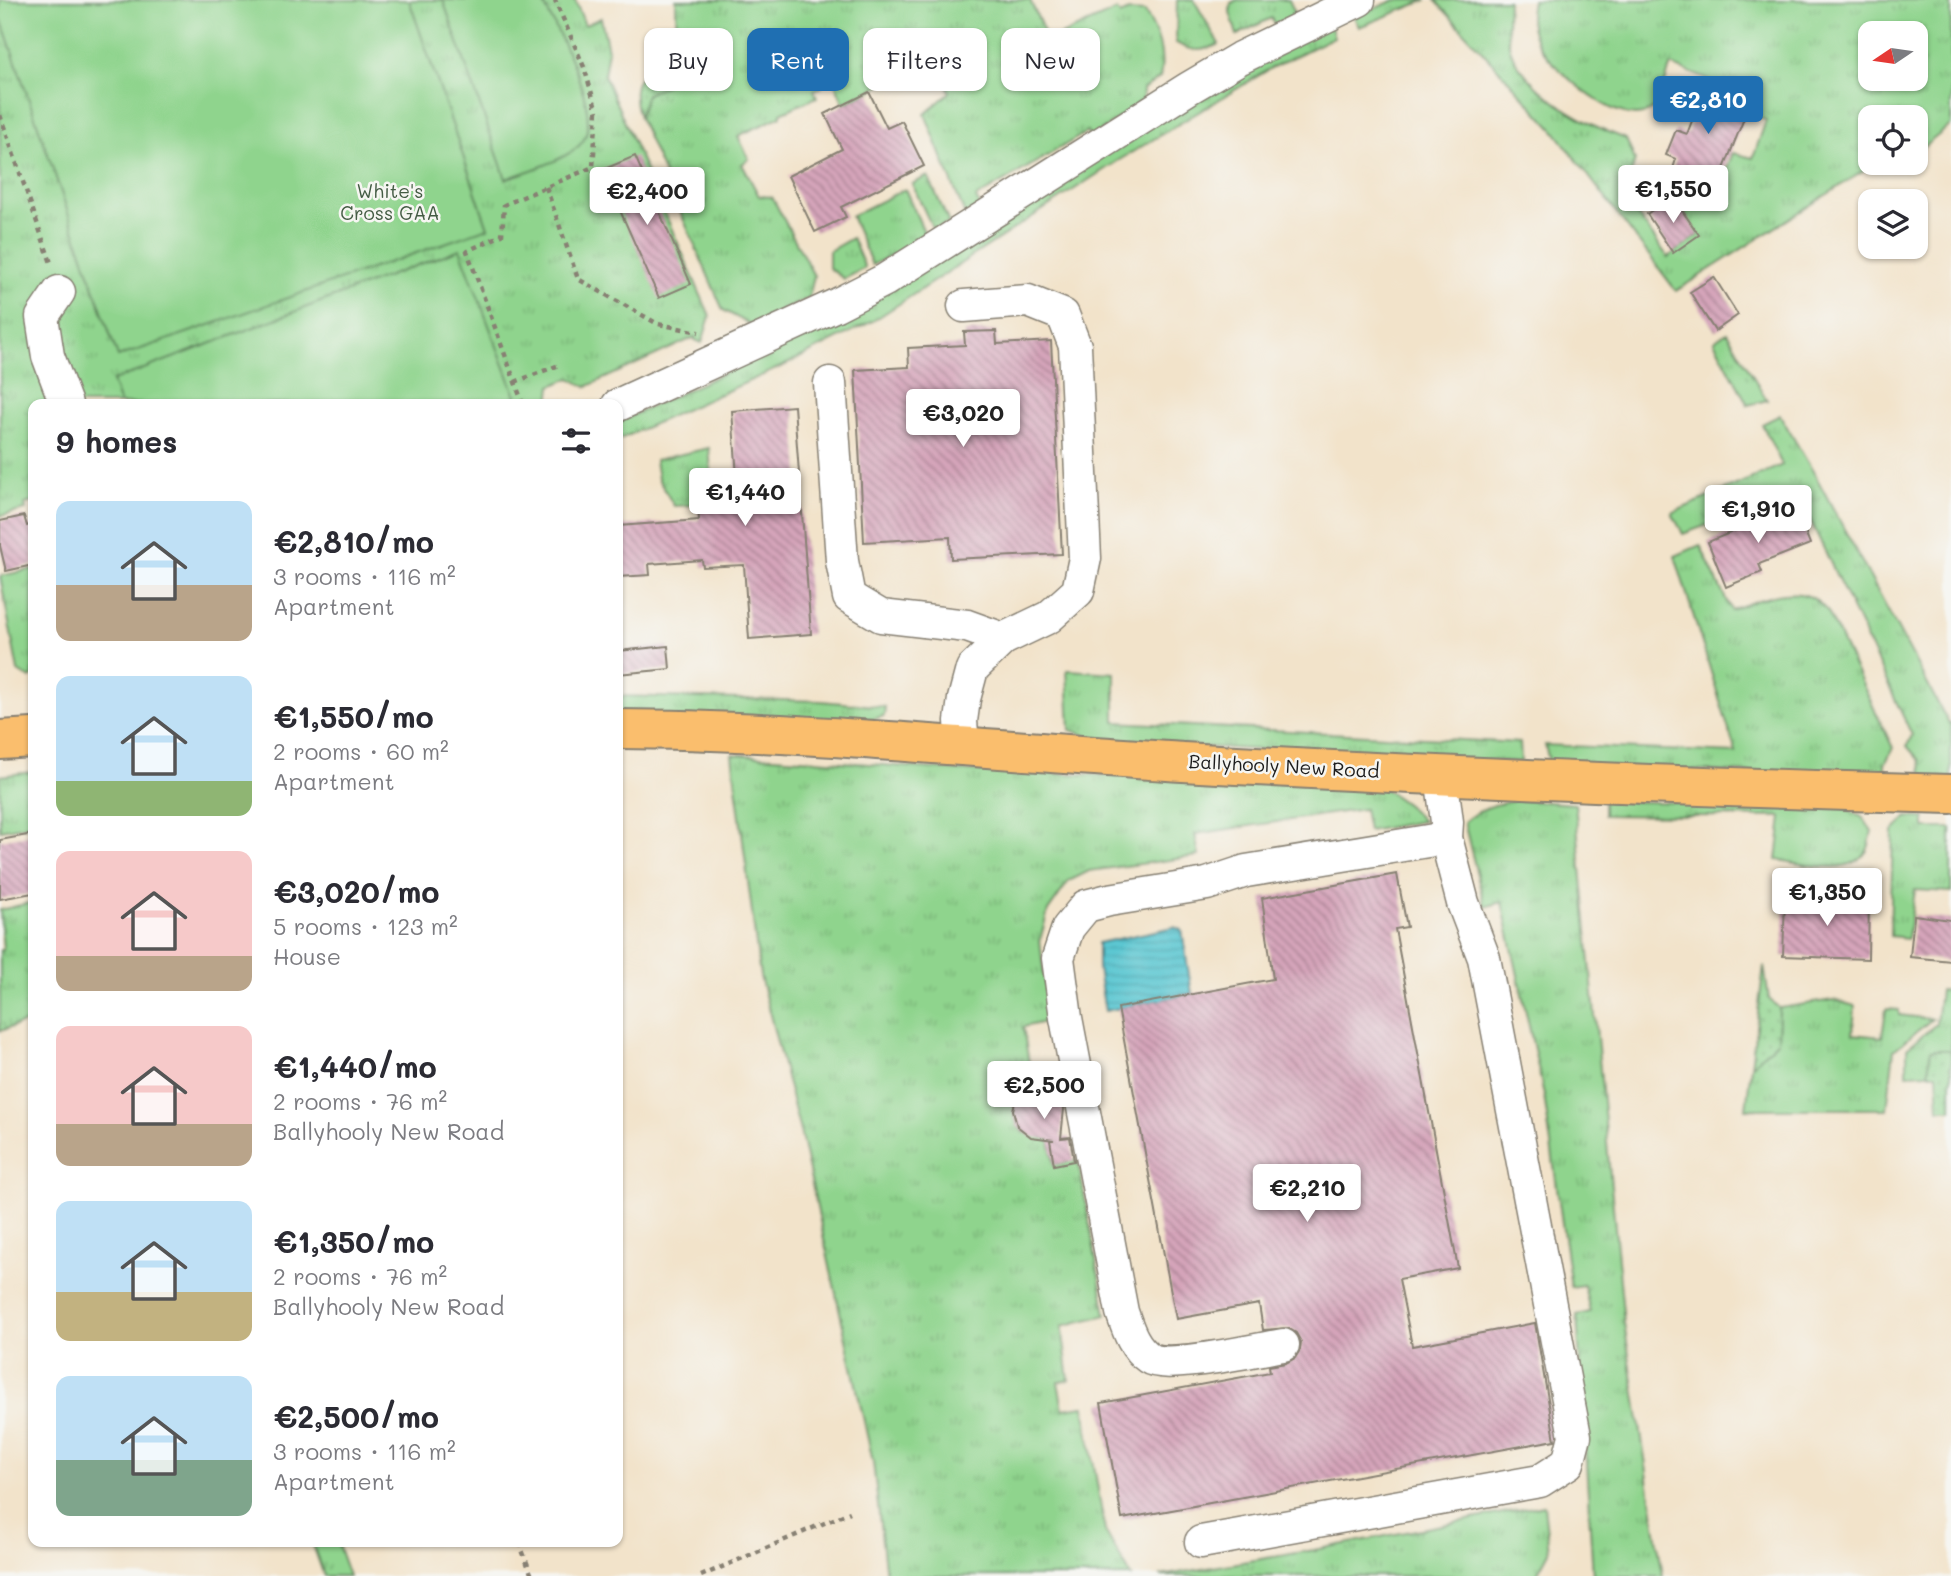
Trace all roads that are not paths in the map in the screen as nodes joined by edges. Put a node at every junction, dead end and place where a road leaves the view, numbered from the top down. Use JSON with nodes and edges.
{"nodes":[{"id":1,"x":1359,"y":0,"type":"edge"},
{"id":2,"x":59,"y":292,"type":"road end"},
{"id":3,"x":964,"y":306,"type":"dead end"},
{"id":4,"x":830,"y":383,"type":"dead end"},
{"id":5,"x":64,"y":399,"type":"edge"},
{"id":6,"x":623,"y":403,"type":"edge"},
{"id":7,"x":1003,"y":639,"type":"junction"},
{"id":8,"x":623,"y":729,"type":"edge"},
{"id":9,"x":28,"y":738,"type":"edge"},
{"id":10,"x":0,"y":740,"type":"edge"},
{"id":11,"x":963,"y":745,"type":"junction"},
{"id":12,"x":1441,"y":774,"type":"junction"},
{"id":13,"x":1951,"y":794,"type":"edge"},
{"id":14,"x":1446,"y":838,"type":"junction"},
{"id":15,"x":1283,"y":1345,"type":"dead end"},
{"id":16,"x":1201,"y":1542,"type":"dead end"}],
"edges":[{"from":1,"to":6,"type":"street"},
{"from":2,"to":5,"type":"street"},
{"from":3,"to":7,"type":"street"},
{"from":4,"to":7,"type":"street"},
{"from":7,"to":11,"type":"street"},
{"from":8,"to":11,"type":"main road","name":"Ballyhooly New Road"},
{"from":9,"to":10,"type":"main road"},
{"from":11,"to":12,"type":"main road","name":"Ballyhooly New Road"},
{"from":12,"to":13,"type":"main road","name":"Ballyhooly New Road"},
{"from":12,"to":14,"type":"street"},
{"from":14,"to":15,"type":"street"},
{"from":14,"to":16,"type":"street"}]}
